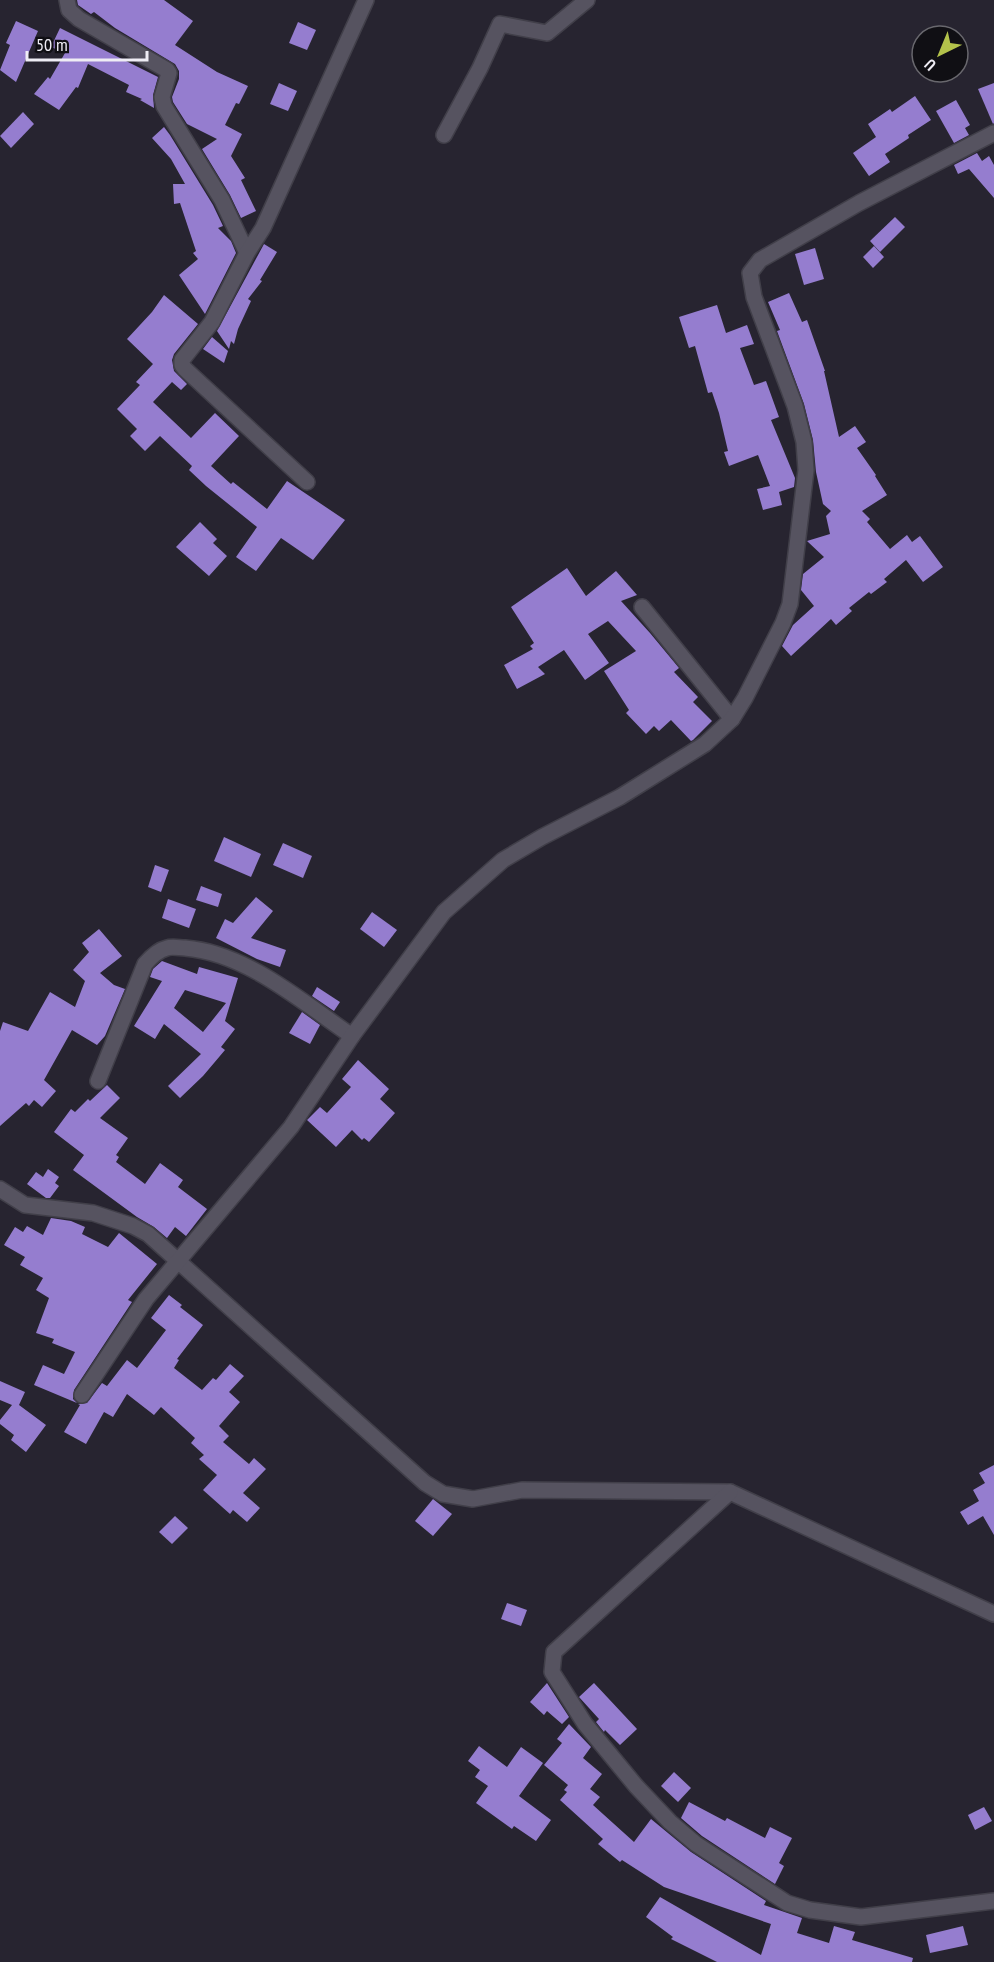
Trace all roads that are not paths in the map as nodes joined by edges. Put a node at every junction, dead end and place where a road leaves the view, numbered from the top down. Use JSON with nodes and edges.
{"nodes":[{"id":1,"x":67,"y":0,"type":"edge"},
{"id":2,"x":366,"y":0,"type":"edge"},
{"id":3,"x":587,"y":0,"type":"edge"},
{"id":4,"x":994,"y":134,"type":"edge"},
{"id":5,"x":444,"y":135,"type":"dead end"},
{"id":6,"x":247,"y":253,"type":"junction"},
{"id":7,"x":307,"y":482,"type":"dead end"},
{"id":8,"x":642,"y":607,"type":"dead end"},
{"id":9,"x":732,"y":719,"type":"junction"},
{"id":10,"x":352,"y":1036,"type":"junction"},
{"id":11,"x":98,"y":1082,"type":"dead end"},
{"id":12,"x":0,"y":1189,"type":"edge"},
{"id":13,"x":178,"y":1262,"type":"junction"},
{"id":14,"x":82,"y":1395,"type":"dead end"},
{"id":15,"x":730,"y":1492,"type":"junction"},
{"id":16,"x":994,"y":1614,"type":"edge"},
{"id":17,"x":994,"y":1901,"type":"edge"}],
"edges":[{"from":1,"to":6,"type":"street"},
{"from":2,"to":6,"type":"street"},
{"from":3,"to":5,"type":"street"},
{"from":4,"to":9,"type":"street"},
{"from":6,"to":7,"type":"street"},
{"from":8,"to":9,"type":"street"},
{"from":9,"to":10,"type":"street"},
{"from":10,"to":11,"type":"street"},
{"from":10,"to":13,"type":"street"},
{"from":12,"to":13,"type":"street"},
{"from":13,"to":14,"type":"street"},
{"from":13,"to":15,"type":"street"},
{"from":15,"to":16,"type":"street"},
{"from":15,"to":17,"type":"street"}]}
